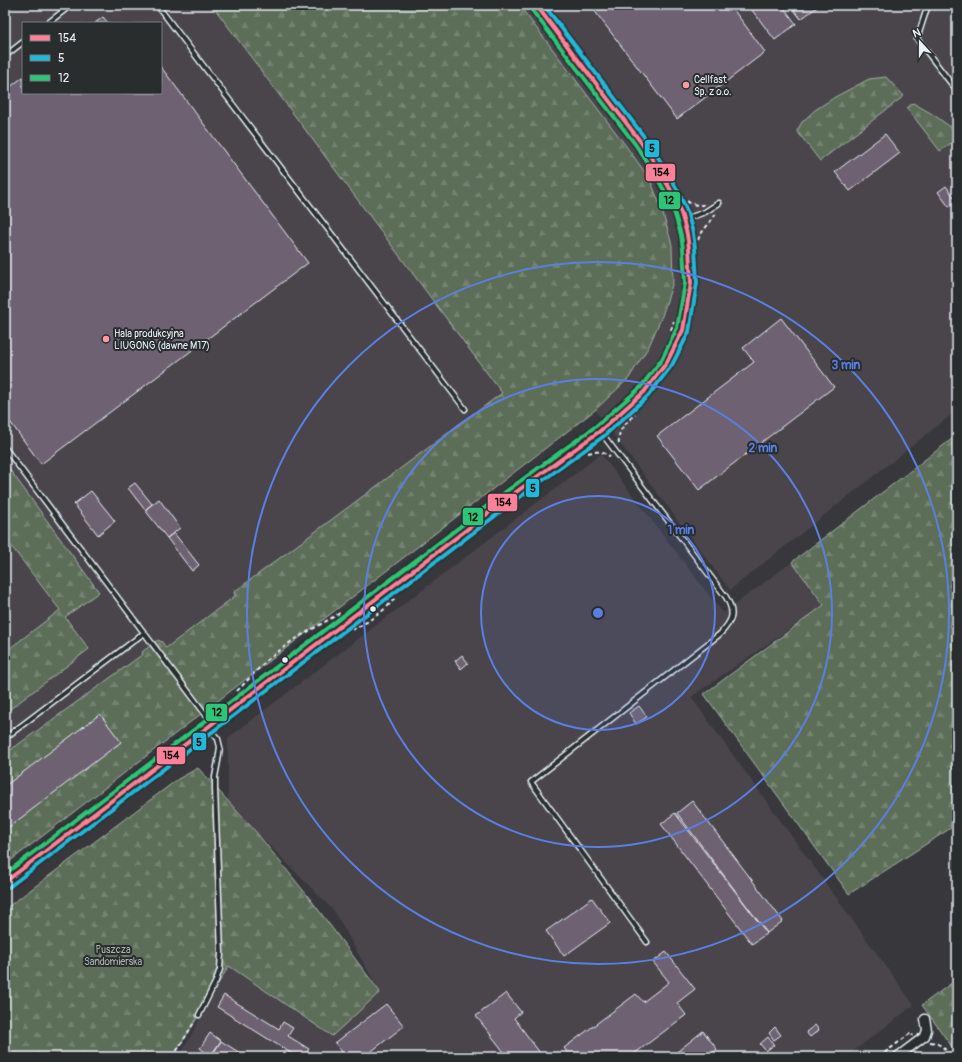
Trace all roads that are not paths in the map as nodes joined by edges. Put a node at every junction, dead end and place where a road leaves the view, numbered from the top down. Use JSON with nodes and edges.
{"nodes":[{"id":1,"x":71,"y":5,"type":"edge"},
{"id":2,"x":156,"y":5,"type":"edge"},
{"id":3,"x":536,"y":5,"type":"edge"},
{"id":4,"x":928,"y":5,"type":"edge"},
{"id":5,"x":49,"y":22,"type":"edge"},
{"id":6,"x":22,"y":43,"type":"edge"},
{"id":7,"x":5,"y":56,"type":"edge"},
{"id":8,"x":957,"y":91,"type":"edge"},
{"id":9,"x":719,"y":203,"type":"dead end"},
{"id":10,"x":683,"y":220,"type":"junction"},
{"id":11,"x":466,"y":409,"type":"dead end"},
{"id":12,"x":600,"y":431,"type":"junction"},
{"id":13,"x":5,"y":448,"type":"edge"},
{"id":14,"x":144,"y":633,"type":"junction"},
{"id":15,"x":210,"y":725,"type":"junction"},
{"id":16,"x":5,"y":738,"type":"edge"},
{"id":17,"x":5,"y":882,"type":"edge"},
{"id":18,"x":647,"y":942,"type":"dead end"},
{"id":19,"x":198,"y":1016,"type":"road end"},
{"id":20,"x":926,"y":1019,"type":"dead end"},
{"id":21,"x":898,"y":1057,"type":"edge"}],
"edges":[{"from":1,"to":5,"type":"lane"},
{"from":2,"to":11,"type":"lane"},
{"from":3,"to":10,"type":"street"},
{"from":4,"to":8,"type":"lane"},
{"from":6,"to":7,"type":"lane"},
{"from":9,"to":10,"type":"lane"},
{"from":10,"to":12,"type":"street"},
{"from":12,"to":15,"type":"street"},
{"from":12,"to":18,"type":"lane"},
{"from":13,"to":14,"type":"lane"},
{"from":14,"to":15,"type":"lane"},
{"from":14,"to":16,"type":"lane"},
{"from":15,"to":17,"type":"street"},
{"from":15,"to":19,"type":"lane"},
{"from":20,"to":21,"type":"street"}]}
